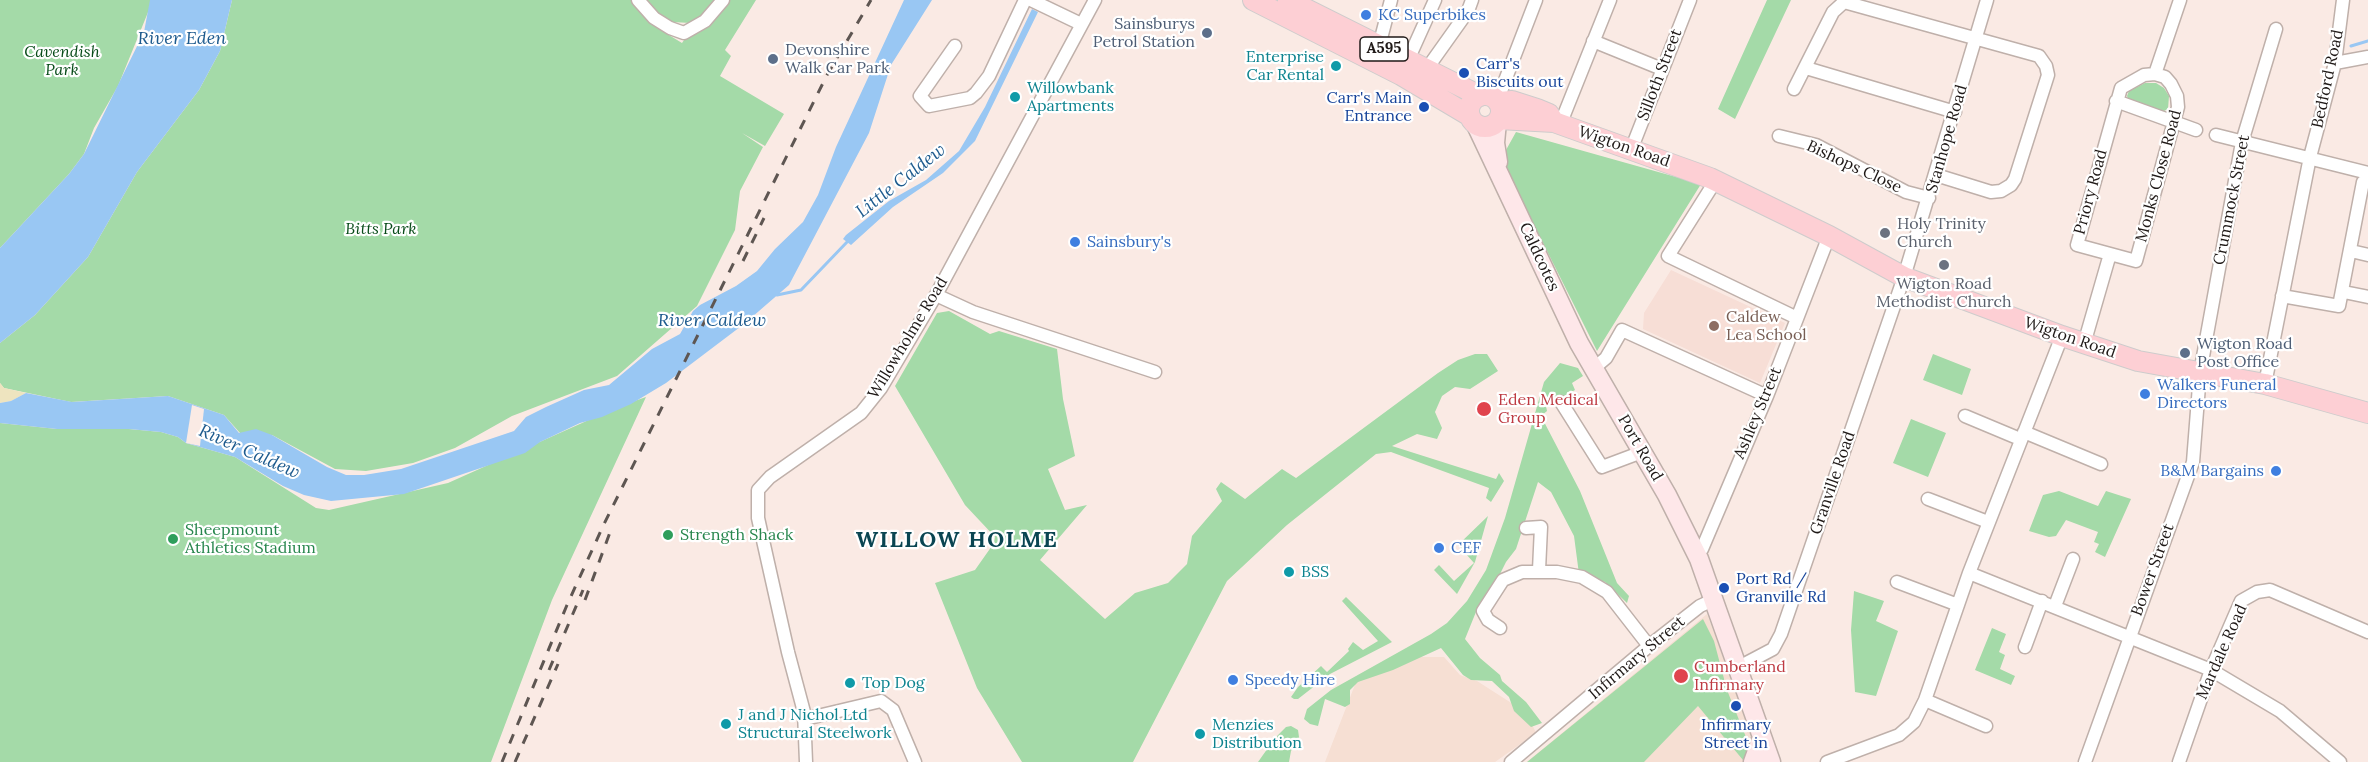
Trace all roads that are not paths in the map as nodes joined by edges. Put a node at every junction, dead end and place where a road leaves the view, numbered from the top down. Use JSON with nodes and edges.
{"nodes":[{"id":1,"x":638,"y":0,"type":"edge"},
{"id":2,"x":723,"y":0,"type":"edge"},
{"id":3,"x":1025,"y":0,"type":"edge"},
{"id":4,"x":1031,"y":0,"type":"edge"},
{"id":5,"x":1095,"y":0,"type":"edge"},
{"id":6,"x":1253,"y":0,"type":"edge"},
{"id":7,"x":1391,"y":0,"type":"edge"},
{"id":8,"x":1435,"y":0,"type":"edge"},
{"id":9,"x":1472,"y":0,"type":"edge"},
{"id":10,"x":1536,"y":0,"type":"edge"},
{"id":11,"x":1610,"y":0,"type":"edge"},
{"id":12,"x":1690,"y":0,"type":"edge"},
{"id":13,"x":1987,"y":0,"type":"edge"},
{"id":14,"x":2180,"y":0,"type":"edge"},
{"id":15,"x":2343,"y":0,"type":"edge"},
{"id":16,"x":1288,"y":9,"type":"edge"},
{"id":17,"x":1081,"y":24,"type":"junction"},
{"id":18,"x":2276,"y":29,"type":"dead end"},
{"id":19,"x":1976,"y":38,"type":"junction"},
{"id":20,"x":1593,"y":41,"type":"junction"},
{"id":21,"x":955,"y":46,"type":"dead end"},
{"id":22,"x":1379,"y":46,"type":"junction"},
{"id":23,"x":2368,"y":57,"type":"edge"},
{"id":24,"x":1408,"y":60,"type":"junction"},
{"id":25,"x":2335,"y":63,"type":"junction"},
{"id":26,"x":1806,"y":68,"type":"junction"},
{"id":27,"x":1662,"y":69,"type":"junction"},
{"id":28,"x":1426,"y":70,"type":"junction"},
{"id":29,"x":2155,"y":74,"type":"junction"},
{"id":30,"x":1794,"y":89,"type":"dead end"},
{"id":31,"x":2116,"y":101,"type":"junction"},
{"id":32,"x":1494,"y":107,"type":"junction"},
{"id":33,"x":1955,"y":112,"type":"junction"},
{"id":34,"x":1473,"y":120,"type":"junction"},
{"id":35,"x":2176,"y":121,"type":"junction"},
{"id":36,"x":1557,"y":124,"type":"junction"},
{"id":37,"x":2196,"y":130,"type":"dead end"},
{"id":38,"x":2216,"y":135,"type":"dead end"},
{"id":39,"x":1779,"y":136,"type":"dead end"},
{"id":40,"x":2242,"y":142,"type":"junction"},
{"id":41,"x":1631,"y":150,"type":"junction"},
{"id":42,"x":2310,"y":157,"type":"junction"},
{"id":43,"x":1499,"y":171,"type":"junction"},
{"id":44,"x":1936,"y":175,"type":"junction"},
{"id":45,"x":2365,"y":177,"type":"edge"},
{"id":46,"x":1716,"y":180,"type":"junction"},
{"id":47,"x":1929,"y":198,"type":"junction"},
{"id":48,"x":1829,"y":236,"type":"junction"},
{"id":49,"x":2351,"y":251,"type":"junction"},
{"id":50,"x":2110,"y":254,"type":"junction"},
{"id":51,"x":2368,"y":255,"type":"edge"},
{"id":52,"x":1904,"y":277,"type":"junction"},
{"id":53,"x":2344,"y":292,"type":"junction"},
{"id":54,"x":936,"y":295,"type":"junction"},
{"id":55,"x":2282,"y":296,"type":"junction"},
{"id":56,"x":2368,"y":297,"type":"edge"},
{"id":57,"x":1797,"y":318,"type":"junction"},
{"id":58,"x":2062,"y":336,"type":"junction"},
{"id":59,"x":1579,"y":344,"type":"joint"},
{"id":60,"x":2084,"y":344,"type":"junction"},
{"id":61,"x":1593,"y":369,"type":"junction"},
{"id":62,"x":1155,"y":372,"type":"dead end"},
{"id":63,"x":2200,"y":373,"type":"junction"},
{"id":64,"x":2265,"y":384,"type":"junction"},
{"id":65,"x":1767,"y":396,"type":"junction"},
{"id":66,"x":1561,"y":402,"type":"dead end"},
{"id":67,"x":2368,"y":413,"type":"edge"},
{"id":68,"x":1965,"y":416,"type":"dead end"},
{"id":69,"x":2022,"y":436,"type":"junction"},
{"id":70,"x":1642,"y":452,"type":"junction"},
{"id":71,"x":2101,"y":464,"type":"dead end"},
{"id":72,"x":1928,"y":499,"type":"dead end"},
{"id":73,"x":1988,"y":522,"type":"junction"},
{"id":74,"x":1526,"y":528,"type":"dead end"},
{"id":75,"x":1697,"y":555,"type":"junction"},
{"id":76,"x":2073,"y":559,"type":"dead end"},
{"id":77,"x":1539,"y":570,"type":"junction"},
{"id":78,"x":1969,"y":573,"type":"junction"},
{"id":79,"x":1897,"y":582,"type":"dead end"},
{"id":80,"x":1713,"y":600,"type":"junction"},
{"id":81,"x":2042,"y":601,"type":"junction"},
{"id":82,"x":1958,"y":605,"type":"junction"},
{"id":83,"x":2055,"y":606,"type":"junction"},
{"id":84,"x":1500,"y":628,"type":"dead end"},
{"id":85,"x":2368,"y":632,"type":"edge"},
{"id":86,"x":2129,"y":635,"type":"junction"},
{"id":87,"x":1649,"y":646,"type":"junction"},
{"id":88,"x":2025,"y":647,"type":"dead end"},
{"id":89,"x":1737,"y":668,"type":"junction"},
{"id":90,"x":2211,"y":670,"type":"junction"},
{"id":91,"x":1925,"y":700,"type":"junction"},
{"id":92,"x":805,"y":719,"type":"junction"},
{"id":93,"x":1986,"y":726,"type":"dead end"},
{"id":94,"x":1762,"y":737,"type":"junction"},
{"id":95,"x":806,"y":762,"type":"edge"},
{"id":96,"x":915,"y":762,"type":"edge"},
{"id":97,"x":1510,"y":762,"type":"edge"},
{"id":98,"x":1753,"y":762,"type":"edge"},
{"id":99,"x":1772,"y":762,"type":"edge"},
{"id":100,"x":1827,"y":762,"type":"edge"},
{"id":101,"x":2085,"y":762,"type":"edge"},
{"id":102,"x":2179,"y":762,"type":"edge"},
{"id":103,"x":2340,"y":762,"type":"edge"}],
"edges":[{"from":1,"to":2,"type":"street"},
{"from":3,"to":21,"type":"street"},
{"from":4,"to":17,"type":"street"},
{"from":5,"to":17,"type":"street","name":"Willowholme Road"},
{"from":6,"to":16,"type":"main road","number":"A595"},
{"from":7,"to":22,"type":"street"},
{"from":8,"to":24,"type":"street"},
{"from":9,"to":28,"type":"street"},
{"from":10,"to":32,"type":"street"},
{"from":11,"to":20,"type":"street"},
{"from":12,"to":27,"type":"street","name":"Silloth Street"},
{"from":13,"to":19,"type":"street","name":"Stanhope Road"},
{"from":14,"to":29,"type":"street"},
{"from":15,"to":25,"type":"street","name":"Bedford Road"},
{"from":16,"to":22,"type":"main road","number":"A595"},
{"from":16,"to":34,"type":"main road","number":"A595"},
{"from":17,"to":54,"type":"street","name":"Willowholme Road"},
{"from":18,"to":40,"type":"street","name":"Crummock Street"},
{"from":19,"to":26,"type":"street"},
{"from":19,"to":33,"type":"street","name":"Stanhope Road"},
{"from":19,"to":44,"type":"street"},
{"from":20,"to":27,"type":"street"},
{"from":20,"to":36,"type":"street"},
{"from":22,"to":24,"type":"main road","number":"A595"},
{"from":23,"to":25,"type":"street"},
{"from":24,"to":28,"type":"main road","number":"A595"},
{"from":25,"to":42,"type":"street","name":"Bedford Road"},
{"from":26,"to":30,"type":"street"},
{"from":26,"to":33,"type":"street"},
{"from":27,"to":41,"type":"street","name":"Silloth Street"},
{"from":28,"to":32,"type":"main road","number":"A595"},
{"from":29,"to":31,"type":"street","name":"Priory Road"},
{"from":29,"to":35,"type":"street","name":"Monks Close Road"},
{"from":31,"to":35,"type":"street"},
{"from":31,"to":50,"type":"street","name":"Priory Road"},
{"from":32,"to":34,"type":"main road"},
{"from":32,"to":34,"type":"main road"},
{"from":32,"to":36,"type":"main road","name":"Wigton Road","number":"A595"},
{"from":32,"to":43,"type":"main road","name":"Caldcotes"},
{"from":33,"to":44,"type":"street","name":"Stanhope Road"},
{"from":34,"to":43,"type":"main road","name":"Caldcotes"},
{"from":35,"to":37,"type":"street"},
{"from":35,"to":50,"type":"street","name":"Monks Close Road"},
{"from":36,"to":41,"type":"main road","name":"Wigton Road","number":"A595"},
{"from":38,"to":40,"type":"street"},
{"from":39,"to":47,"type":"street","name":"Bishops Close"},
{"from":40,"to":42,"type":"street"},
{"from":40,"to":63,"type":"street","name":"Crummock Street"},
{"from":41,"to":46,"type":"main road","name":"Wigton Road","number":"A595"},
{"from":42,"to":45,"type":"street"},
{"from":42,"to":55,"type":"street","name":"Bedford Road"},
{"from":43,"to":59,"type":"main road","name":"Caldcotes"},
{"from":44,"to":47,"type":"street","name":"Stanhope Road"},
{"from":45,"to":49,"type":"street"},
{"from":46,"to":48,"type":"main road","name":"Wigton Road","number":"A595"},
{"from":46,"to":57,"type":"street"},
{"from":47,"to":52,"type":"street","name":"Stanhope Road"},
{"from":48,"to":52,"type":"main road","name":"Wigton Road","number":"A595"},
{"from":48,"to":57,"type":"street","name":"Ashley Street"},
{"from":49,"to":51,"type":"street"},
{"from":49,"to":53,"type":"street"},
{"from":50,"to":60,"type":"street"},
{"from":52,"to":58,"type":"main road","name":"Wigton Road","number":"A595"},
{"from":52,"to":89,"type":"street","name":"Granville Road"},
{"from":53,"to":55,"type":"street"},
{"from":53,"to":56,"type":"street"},
{"from":54,"to":62,"type":"street"},
{"from":54,"to":92,"type":"street","name":"Willowholme Road"},
{"from":55,"to":64,"type":"street","name":"Bedford Road"},
{"from":57,"to":65,"type":"street","name":"Ashley Street"},
{"from":58,"to":60,"type":"main road","name":"Wigton Road","number":"A595"},
{"from":58,"to":69,"type":"street"},
{"from":59,"to":61,"type":"main road","name":"Port Road"},
{"from":60,"to":63,"type":"main road","name":"Wigton Road","number":"A595"},
{"from":61,"to":65,"type":"street"},
{"from":61,"to":70,"type":"main road","name":"Port Road"},
{"from":63,"to":64,"type":"main road","name":"Wigton Road","number":"A595"},
{"from":63,"to":86,"type":"street","name":"Bower Street"},
{"from":64,"to":67,"type":"main road","name":"Wigton Road","number":"A595"},
{"from":65,"to":75,"type":"street","name":"Ashley Street"},
{"from":66,"to":70,"type":"street"},
{"from":68,"to":69,"type":"street"},
{"from":69,"to":71,"type":"street"},
{"from":69,"to":73,"type":"street"},
{"from":70,"to":75,"type":"main road","name":"Port Road"},
{"from":72,"to":73,"type":"street"},
{"from":73,"to":78,"type":"street"},
{"from":74,"to":77,"type":"street"},
{"from":75,"to":80,"type":"main road","name":"Port Road"},
{"from":76,"to":83,"type":"street"},
{"from":77,"to":84,"type":"street"},
{"from":77,"to":87,"type":"street"},
{"from":78,"to":81,"type":"street"},
{"from":78,"to":82,"type":"street"},
{"from":79,"to":82,"type":"street"},
{"from":80,"to":87,"type":"street","name":"Infirmary Street"},
{"from":80,"to":89,"type":"main road","name":"Port Road"},
{"from":81,"to":83,"type":"street"},
{"from":81,"to":88,"type":"street"},
{"from":82,"to":91,"type":"street"},
{"from":83,"to":86,"type":"street"},
{"from":85,"to":90,"type":"street","name":"Mardale Road"},
{"from":86,"to":90,"type":"street"},
{"from":86,"to":101,"type":"street","name":"Bower Street"},
{"from":87,"to":97,"type":"street","name":"Infirmary Street"},
{"from":89,"to":94,"type":"main road","name":"Port Road"},
{"from":90,"to":102,"type":"street","name":"Mardale Road"},
{"from":90,"to":103,"type":"street"},
{"from":91,"to":93,"type":"street"},
{"from":91,"to":100,"type":"street"},
{"from":92,"to":95,"type":"street","name":"Willowholme Road"},
{"from":92,"to":96,"type":"street"},
{"from":94,"to":98,"type":"main road"},
{"from":94,"to":99,"type":"main road","name":"Port Road"}]}
